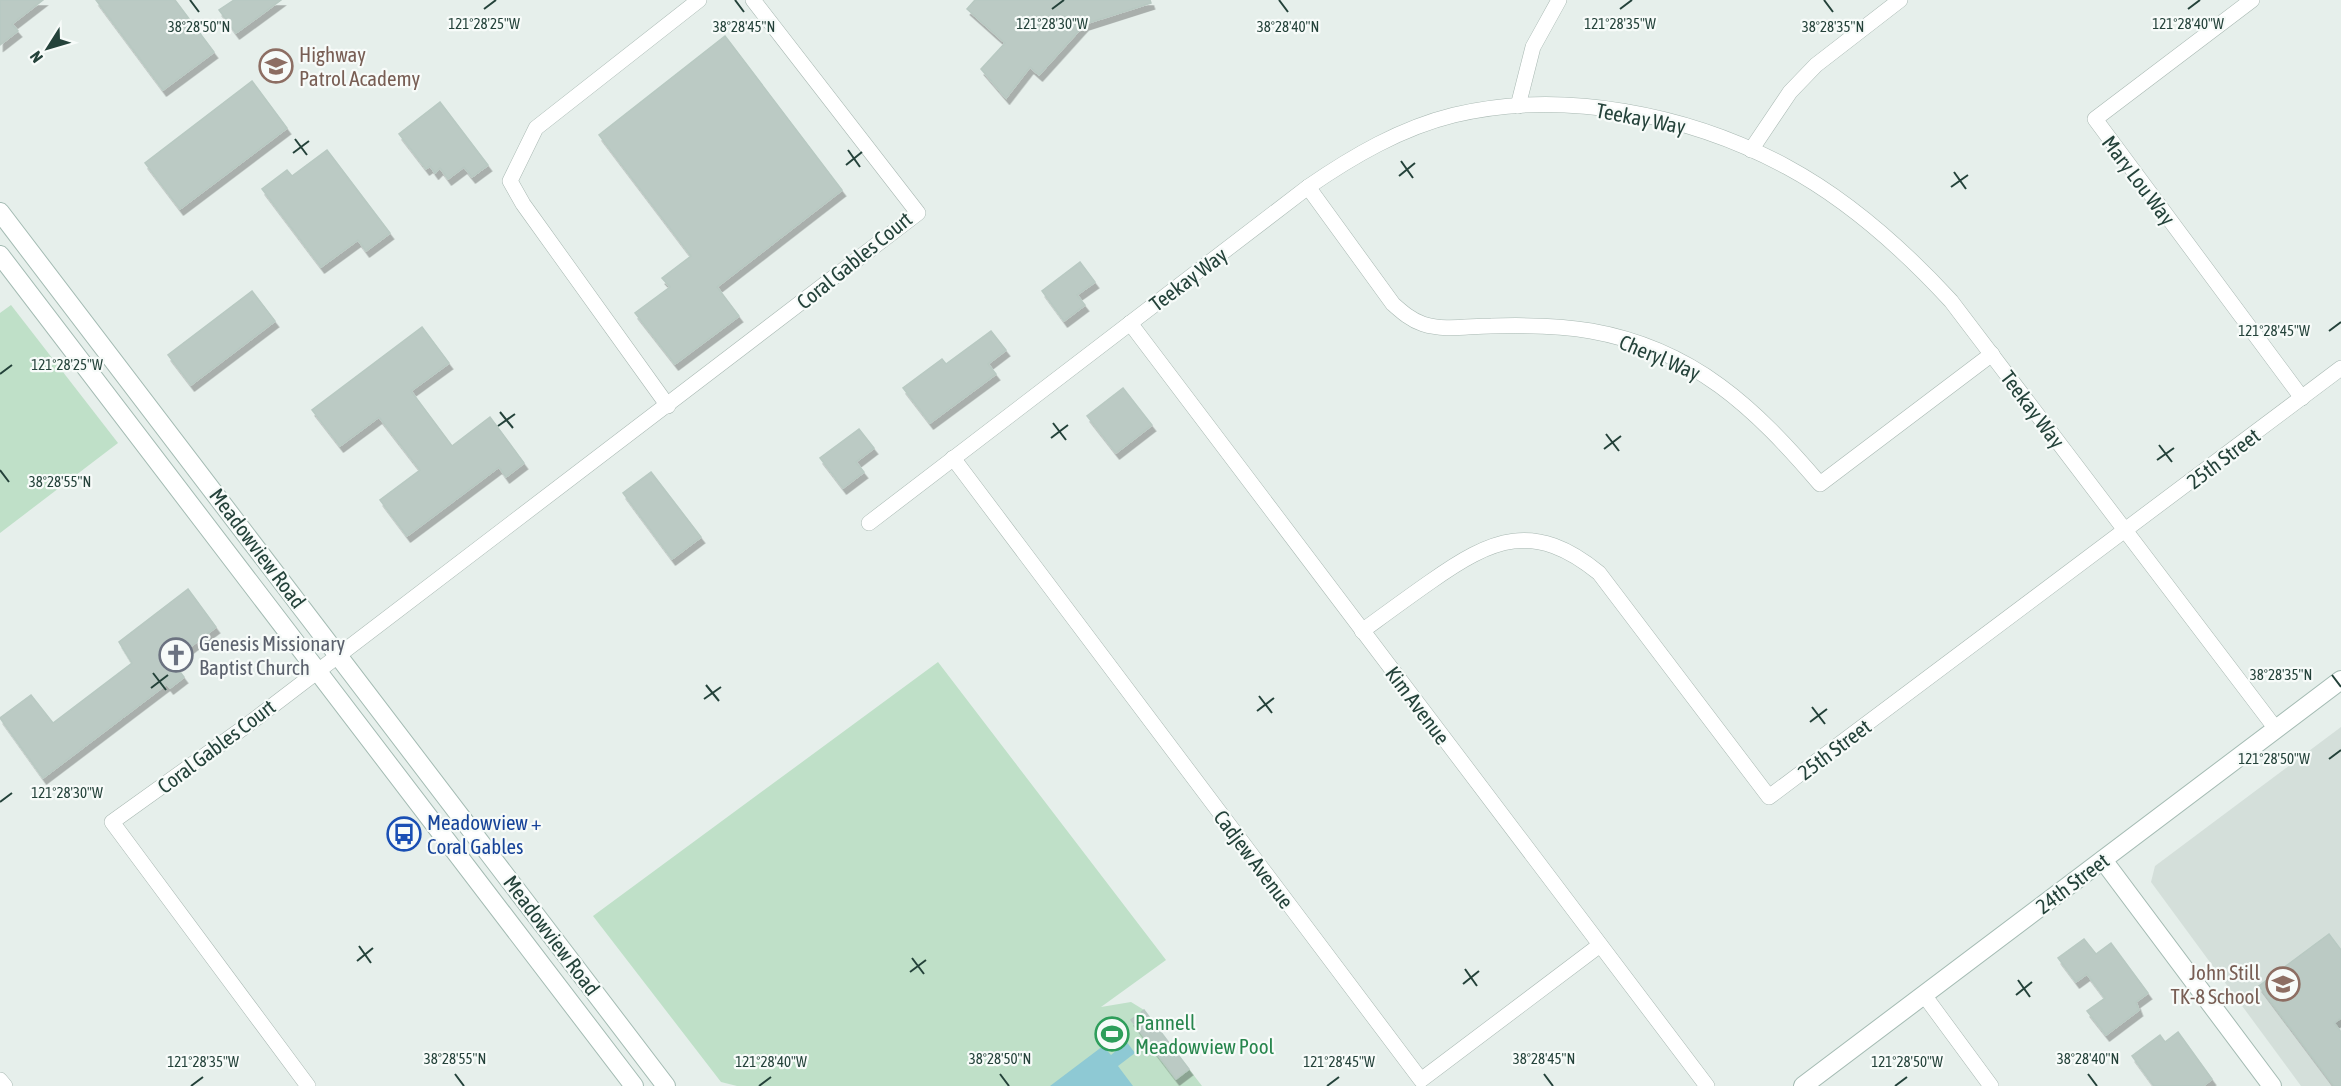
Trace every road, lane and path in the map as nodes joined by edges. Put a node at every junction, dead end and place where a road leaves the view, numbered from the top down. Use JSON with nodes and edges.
{"nodes":[{"id":1,"x":699,"y":0,"type":"edge"},
{"id":2,"x":753,"y":0,"type":"edge"},
{"id":3,"x":1559,"y":0,"type":"edge"},
{"id":4,"x":1899,"y":0,"type":"edge"},
{"id":5,"x":2252,"y":0,"type":"edge"},
{"id":6,"x":1518,"y":106,"type":"junction"},
{"id":7,"x":1751,"y":150,"type":"junction"},
{"id":8,"x":1308,"y":187,"type":"junction"},
{"id":9,"x":0,"y":212,"type":"edge"},
{"id":10,"x":0,"y":255,"type":"edge"},
{"id":11,"x":1130,"y":323,"type":"junction"},
{"id":12,"x":1992,"y":354,"type":"junction"},
{"id":13,"x":2341,"y":368,"type":"edge"},
{"id":14,"x":2302,"y":398,"type":"junction"},
{"id":15,"x":668,"y":405,"type":"junction"},
{"id":16,"x":953,"y":458,"type":"junction"},
{"id":17,"x":869,"y":523,"type":"dead end"},
{"id":18,"x":2126,"y":531,"type":"junction"},
{"id":19,"x":1362,"y":631,"type":"junction"},
{"id":20,"x":338,"y":653,"type":"junction"},
{"id":21,"x":318,"y":669,"type":"junction"},
{"id":22,"x":2341,"y":680,"type":"edge"},
{"id":23,"x":2276,"y":729,"type":"junction"},
{"id":24,"x":2103,"y":860,"type":"junction"},
{"id":25,"x":1600,"y":945,"type":"junction"},
{"id":26,"x":1924,"y":995,"type":"junction"},
{"id":27,"x":0,"y":1080,"type":"edge"},
{"id":28,"x":5,"y":1086,"type":"edge"},
{"id":29,"x":308,"y":1086,"type":"edge"},
{"id":30,"x":634,"y":1086,"type":"edge"},
{"id":31,"x":666,"y":1086,"type":"edge"},
{"id":32,"x":1707,"y":1086,"type":"edge"},
{"id":33,"x":1803,"y":1086,"type":"edge"},
{"id":34,"x":1991,"y":1086,"type":"edge"},
{"id":35,"x":2271,"y":1086,"type":"edge"}],
"edges":[{"from":1,"to":15,"type":"street"},
{"from":2,"to":15,"type":"street","name":"Coral Gables Court"},
{"from":3,"to":6,"type":"street"},
{"from":4,"to":7,"type":"street"},
{"from":5,"to":14,"type":"street","name":"Mary Lou Way"},
{"from":6,"to":7,"type":"street","name":"Teekay Way"},
{"from":6,"to":8,"type":"street","name":"Teekay Way"},
{"from":7,"to":12,"type":"street","name":"Teekay Way"},
{"from":8,"to":11,"type":"street","name":"Teekay Way"},
{"from":8,"to":12,"type":"street","name":"Cheryl Way"},
{"from":9,"to":20,"type":"main road","name":"Meadowview Road"},
{"from":10,"to":21,"type":"main road","name":"Meadowview Road"},
{"from":11,"to":16,"type":"street","name":"Teekay Way"},
{"from":11,"to":19,"type":"street","name":"Kim Avenue"},
{"from":12,"to":18,"type":"street","name":"Teekay Way"},
{"from":13,"to":14,"type":"street","name":"25th Street"},
{"from":14,"to":18,"type":"street","name":"25th Street"},
{"from":15,"to":20,"type":"street","name":"Coral Gables Court"},
{"from":16,"to":17,"type":"street","name":"Teekay Way"},
{"from":16,"to":25,"type":"street","name":"Cadjew Avenue"},
{"from":18,"to":19,"type":"street","name":"25th Street"},
{"from":18,"to":23,"type":"street","name":"Teekay Way"},
{"from":19,"to":25,"type":"street","name":"Kim Avenue"},
{"from":20,"to":21,"type":"street","name":"Coral Gables Court"},
{"from":20,"to":31,"type":"main road","name":"Meadowview Road"},
{"from":21,"to":29,"type":"street","name":"Coral Gables Court"},
{"from":21,"to":30,"type":"main road","name":"Meadowview Road"},
{"from":22,"to":23,"type":"main road","name":"24th Street"},
{"from":23,"to":24,"type":"main road","name":"24th Street"},
{"from":24,"to":26,"type":"main road","name":"24th Street"},
{"from":24,"to":35,"type":"main road"},
{"from":25,"to":32,"type":"street","name":"Kim Avenue"},
{"from":26,"to":33,"type":"main road","name":"24th Street"},
{"from":26,"to":34,"type":"street"},
{"from":27,"to":28,"type":"street"}]}
